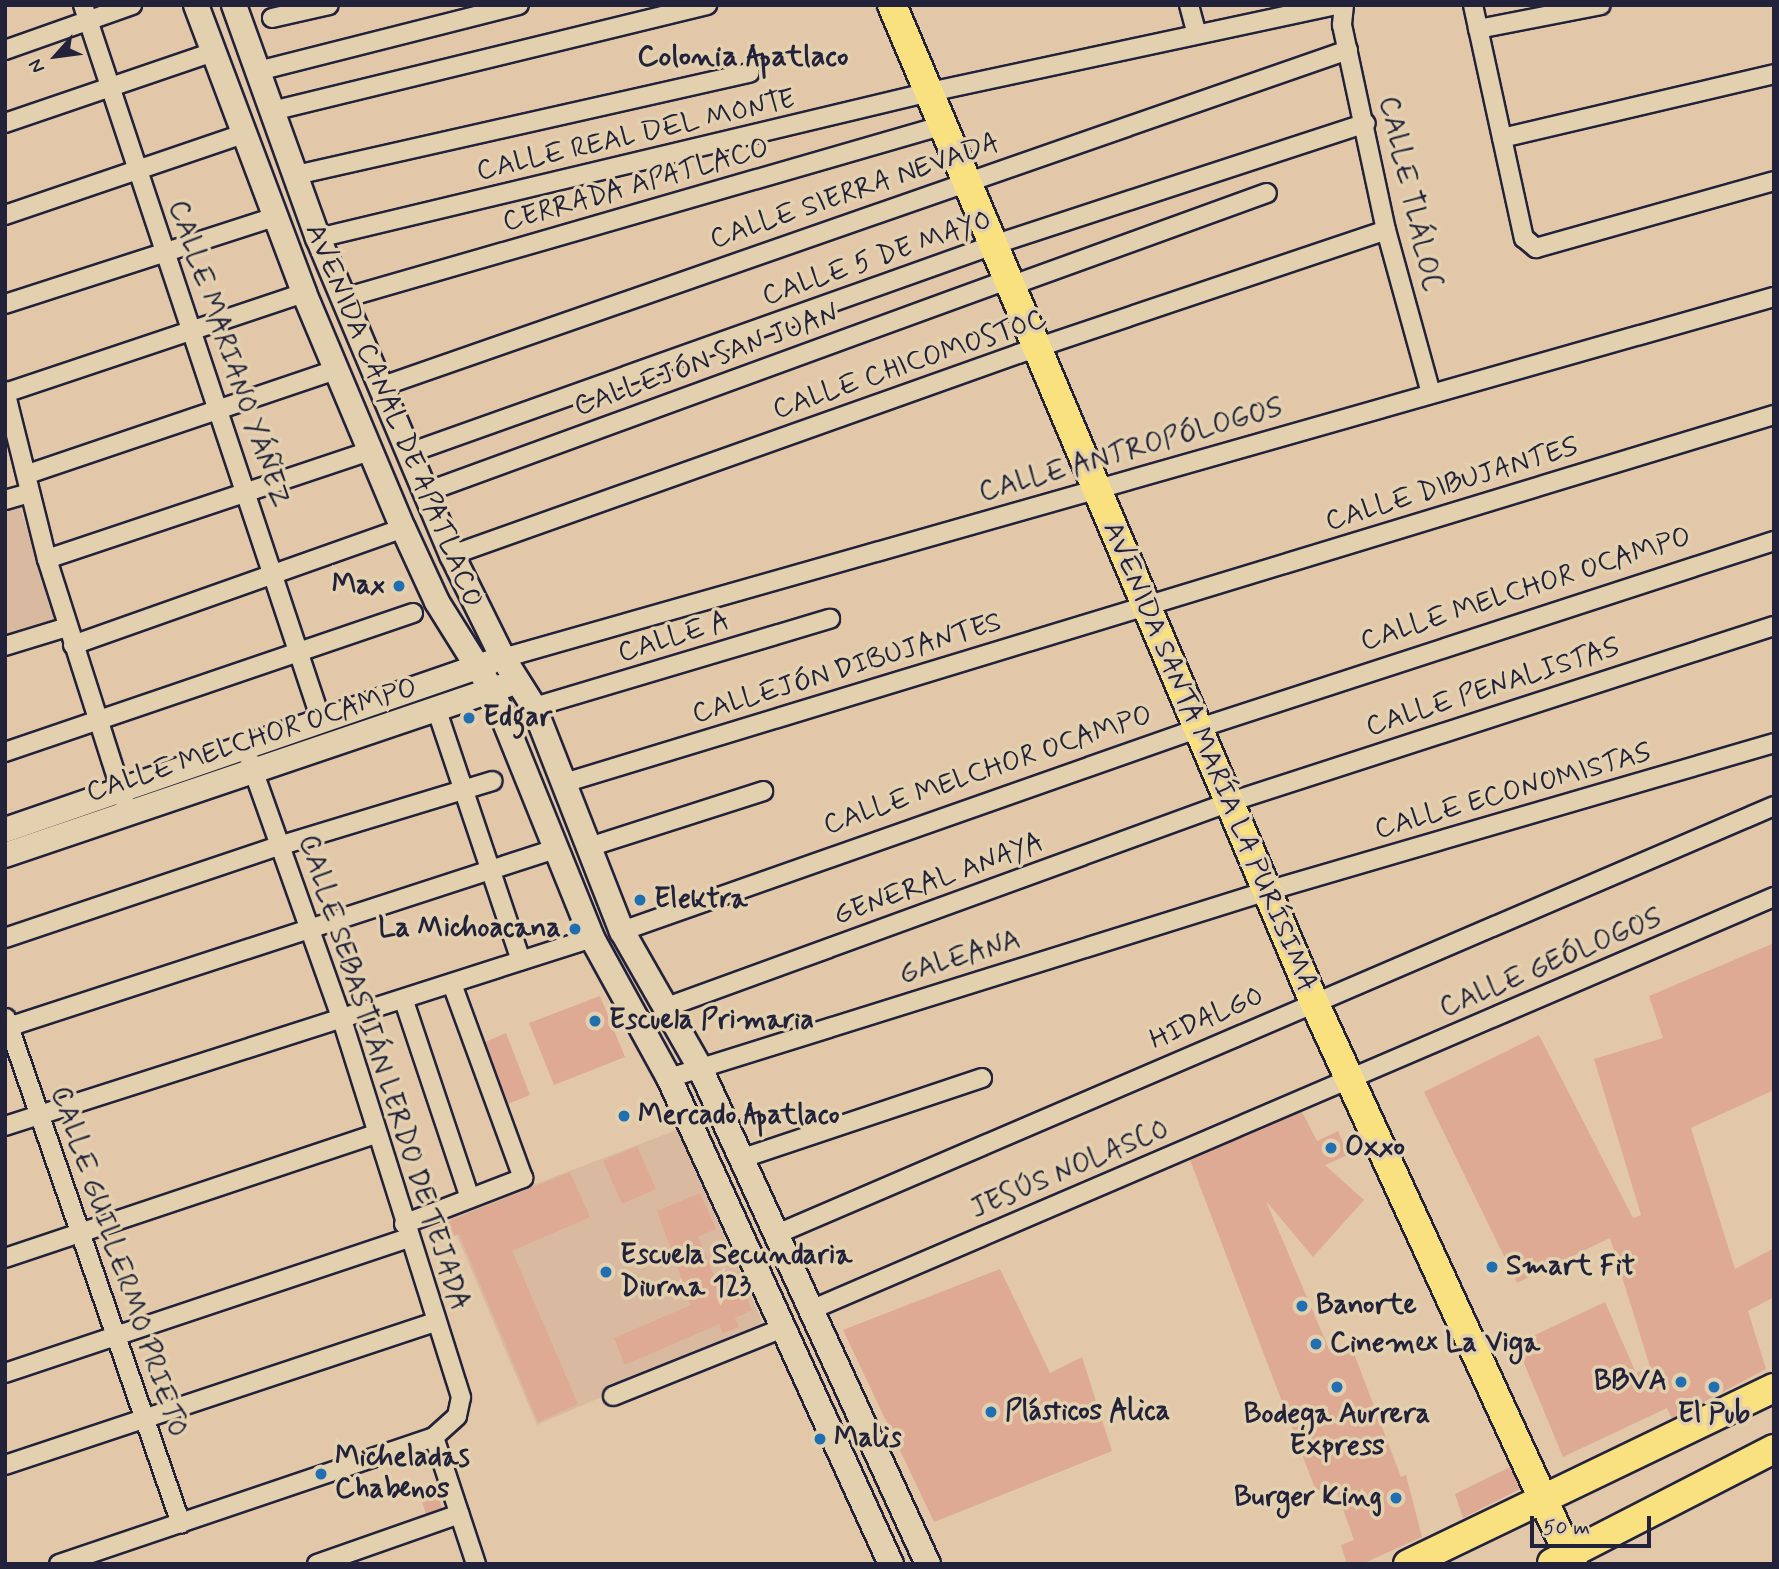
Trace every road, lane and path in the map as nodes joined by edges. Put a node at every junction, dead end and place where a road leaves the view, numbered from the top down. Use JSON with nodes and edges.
{"nodes":[{"id":1,"x":132,"y":5,"type":"edge"},
{"id":2,"x":196,"y":5,"type":"edge"},
{"id":3,"x":234,"y":5,"type":"edge"},
{"id":4,"x":329,"y":5,"type":"edge"},
{"id":5,"x":519,"y":5,"type":"edge"},
{"id":6,"x":707,"y":5,"type":"edge"},
{"id":7,"x":892,"y":5,"type":"edge"},
{"id":8,"x":1189,"y":5,"type":"edge"},
{"id":9,"x":1336,"y":5,"type":"edge"},
{"id":10,"x":1344,"y":5,"type":"edge"},
{"id":11,"x":1473,"y":5,"type":"edge"},
{"id":12,"x":1601,"y":5,"type":"edge"},
{"id":13,"x":85,"y":13,"type":"edge"},
{"id":14,"x":272,"y":18,"type":"dead end"},
{"id":15,"x":1478,"y":29,"type":"junction"},
{"id":16,"x":1197,"y":34,"type":"junction"},
{"id":17,"x":5,"y":50,"type":"edge"},
{"id":18,"x":1348,"y":50,"type":"junction"},
{"id":19,"x":213,"y":52,"type":"junction"},
{"id":20,"x":258,"y":71,"type":"junction"},
{"id":21,"x":750,"y":73,"type":"dead end"},
{"id":22,"x":1774,"y":74,"type":"edge"},
{"id":23,"x":110,"y":88,"type":"junction"},
{"id":24,"x":930,"y":92,"type":"junction"},
{"id":25,"x":272,"y":111,"type":"junction"},
{"id":26,"x":5,"y":123,"type":"edge"},
{"id":27,"x":1366,"y":123,"type":"junction"},
{"id":28,"x":944,"y":125,"type":"junction"},
{"id":29,"x":243,"y":134,"type":"junction"},
{"id":30,"x":1502,"y":138,"type":"junction"},
{"id":31,"x":138,"y":170,"type":"junction"},
{"id":32,"x":296,"y":175,"type":"junction"},
{"id":33,"x":966,"y":180,"type":"junction"},
{"id":34,"x":1774,"y":181,"type":"edge"},
{"id":35,"x":1267,"y":193,"type":"dead end"},
{"id":36,"x":5,"y":215,"type":"edge"},
{"id":37,"x":275,"y":217,"type":"junction"},
{"id":38,"x":1387,"y":230,"type":"junction"},
{"id":39,"x":318,"y":238,"type":"junction"},
{"id":40,"x":993,"y":245,"type":"junction"},
{"id":41,"x":164,"y":249,"type":"junction"},
{"id":42,"x":1008,"y":283,"type":"junction"},
{"id":43,"x":304,"y":293,"type":"junction"},
{"id":44,"x":1774,"y":297,"type":"edge"},
{"id":45,"x":344,"y":299,"type":"junction"},
{"id":46,"x":5,"y":304,"type":"edge"},
{"id":47,"x":192,"y":329,"type":"junction"},
{"id":48,"x":1036,"y":348,"type":"junction"},
{"id":49,"x":335,"y":370,"type":"junction"},
{"id":50,"x":380,"y":387,"type":"junction"},
{"id":51,"x":5,"y":392,"type":"edge"},
{"id":52,"x":1431,"y":393,"type":"junction"},
{"id":53,"x":220,"y":410,"type":"junction"},
{"id":54,"x":1774,"y":415,"type":"edge"},
{"id":55,"x":370,"y":452,"type":"junction"},
{"id":56,"x":409,"y":453,"type":"junction"},
{"id":57,"x":28,"y":474,"type":"junction"},
{"id":58,"x":1094,"y":489,"type":"junction"},
{"id":59,"x":246,"y":491,"type":"junction"},
{"id":60,"x":426,"y":492,"type":"junction"},
{"id":61,"x":30,"y":494,"type":"junction"},
{"id":62,"x":5,"y":500,"type":"edge"},
{"id":63,"x":403,"y":528,"type":"junction"},
{"id":64,"x":1774,"y":541,"type":"edge"},
{"id":65,"x":452,"y":555,"type":"junction"},
{"id":66,"x":47,"y":559,"type":"junction"},
{"id":67,"x":273,"y":572,"type":"junction"},
{"id":68,"x":1146,"y":606,"type":"junction"},
{"id":69,"x":413,"y":613,"type":"dead end"},
{"id":70,"x":830,"y":619,"type":"dead end"},
{"id":71,"x":1774,"y":626,"type":"edge"},
{"id":72,"x":67,"y":627,"type":"junction"},
{"id":73,"x":73,"y":645,"type":"junction"},
{"id":74,"x":5,"y":646,"type":"edge"},
{"id":75,"x":297,"y":653,"type":"junction"},
{"id":76,"x":503,"y":658,"type":"junction"},
{"id":77,"x":477,"y":668,"type":"junction"},
{"id":78,"x":517,"y":681,"type":"junction"},
{"id":79,"x":492,"y":690,"type":"junction"},
{"id":80,"x":534,"y":707,"type":"junction"},
{"id":81,"x":437,"y":711,"type":"junction"},
{"id":82,"x":98,"y":720,"type":"junction"},
{"id":83,"x":321,"y":720,"type":"junction"},
{"id":84,"x":1199,"y":728,"type":"junction"},
{"id":85,"x":1774,"y":744,"type":"edge"},
{"id":86,"x":5,"y":752,"type":"edge"},
{"id":87,"x":250,"y":760,"type":"junction"},
{"id":88,"x":493,"y":781,"type":"dead end"},
{"id":89,"x":564,"y":783,"type":"junction"},
{"id":90,"x":120,"y":790,"type":"junction"},
{"id":91,"x":465,"y":790,"type":"junction"},
{"id":92,"x":763,"y":791,"type":"dead end"},
{"id":93,"x":1230,"y":802,"type":"junction"},
{"id":94,"x":1774,"y":806,"type":"edge"},
{"id":95,"x":129,"y":814,"type":"junction"},
{"id":96,"x":5,"y":830,"type":"edge"},
{"id":97,"x":282,"y":845,"type":"junction"},
{"id":98,"x":589,"y":847,"type":"junction"},
{"id":99,"x":555,"y":849,"type":"junction"},
{"id":100,"x":5,"y":855,"type":"edge"},
{"id":101,"x":489,"y":871,"type":"junction"},
{"id":102,"x":1267,"y":891,"type":"junction"},
{"id":103,"x":1774,"y":897,"type":"edge"},
{"id":104,"x":311,"y":931,"type":"junction"},
{"id":105,"x":622,"y":931,"type":"junction"},
{"id":106,"x":5,"y":938,"type":"edge"},
{"id":107,"x":592,"y":938,"type":"junction"},
{"id":108,"x":521,"y":960,"type":"junction"},
{"id":109,"x":452,"y":984,"type":"junction"},
{"id":110,"x":404,"y":1001,"type":"junction"},
{"id":111,"x":1314,"y":1002,"type":"junction"},
{"id":112,"x":667,"y":1007,"type":"junction"},
{"id":113,"x":341,"y":1017,"type":"junction"},
{"id":114,"x":6,"y":1024,"type":"edge"},
{"id":115,"x":699,"y":1066,"type":"junction"},
{"id":116,"x":669,"y":1078,"type":"junction"},
{"id":117,"x":982,"y":1078,"type":"dead end"},
{"id":118,"x":1348,"y":1079,"type":"junction"},
{"id":119,"x":39,"y":1114,"type":"junction"},
{"id":120,"x":5,"y":1126,"type":"edge"},
{"id":121,"x":375,"y":1134,"type":"junction"},
{"id":122,"x":743,"y":1158,"type":"junction"},
{"id":123,"x":470,"y":1198,"type":"junction"},
{"id":124,"x":83,"y":1231,"type":"junction"},
{"id":125,"x":406,"y":1231,"type":"junction"},
{"id":126,"x":777,"y":1234,"type":"junction"},
{"id":127,"x":5,"y":1258,"type":"edge"},
{"id":128,"x":813,"y":1309,"type":"junction"},
{"id":129,"x":436,"y":1322,"type":"junction"},
{"id":130,"x":783,"y":1328,"type":"junction"},
{"id":131,"x":117,"y":1338,"type":"junction"},
{"id":132,"x":5,"y":1373,"type":"edge"},
{"id":133,"x":1774,"y":1388,"type":"edge"},
{"id":134,"x":613,"y":1396,"type":"dead end"},
{"id":135,"x":144,"y":1419,"type":"junction"},
{"id":136,"x":435,"y":1437,"type":"junction"},
{"id":137,"x":1774,"y":1449,"type":"edge"},
{"id":138,"x":5,"y":1465,"type":"edge"},
{"id":139,"x":1545,"y":1501,"type":"junction"},
{"id":140,"x":460,"y":1514,"type":"junction"},
{"id":141,"x":181,"y":1524,"type":"junction"},
{"id":142,"x":1564,"y":1561,"type":"edge"},
{"id":143,"x":59,"y":1564,"type":"edge"},
{"id":144,"x":317,"y":1564,"type":"edge"},
{"id":145,"x":476,"y":1564,"type":"edge"},
{"id":146,"x":891,"y":1564,"type":"edge"},
{"id":147,"x":928,"y":1564,"type":"edge"},
{"id":148,"x":1408,"y":1564,"type":"edge"}],
"edges":[{"from":1,"to":13,"type":"street"},
{"from":2,"to":19,"type":"street","name":"AVENIDA CANAL DE APATLACO"},
{"from":3,"to":20,"type":"street","name":"AVENIDA CANAL DE APATLACO"},
{"from":4,"to":14,"type":"street"},
{"from":5,"to":20,"type":"street"},
{"from":6,"to":25,"type":"street"},
{"from":7,"to":24,"type":"main road","name":"AVENIDA SANTA MARÍA LA PURÍSIMA"},
{"from":8,"to":16,"type":"street"},
{"from":9,"to":16,"type":"street","name":"CALLE REAL DEL MONTE"},
{"from":10,"to":18,"type":"street","name":"CALLE TLÁLOC"},
{"from":11,"to":15,"type":"street"},
{"from":12,"to":15,"type":"street"},
{"from":13,"to":17,"type":"street"},
{"from":13,"to":23,"type":"street","name":"CALLE MARIANO YÁÑEZ"},
{"from":15,"to":30,"type":"street"},
{"from":16,"to":24,"type":"street","name":"CALLE REAL DEL MONTE"},
{"from":18,"to":27,"type":"street","name":"CALLE TLÁLOC"},
{"from":18,"to":33,"type":"street","name":"CALLE SIERRA NEVADA"},
{"from":19,"to":23,"type":"street"},
{"from":19,"to":29,"type":"street","name":"AVENIDA CANAL DE APATLACO"},
{"from":20,"to":25,"type":"street","name":"AVENIDA CANAL DE APATLACO"},
{"from":21,"to":32,"type":"street","name":"CALLE REAL DEL MONTE"},
{"from":22,"to":30,"type":"street"},
{"from":23,"to":26,"type":"street"},
{"from":23,"to":31,"type":"street","name":"CALLE MARIANO YÁÑEZ"},
{"from":24,"to":28,"type":"main road","name":"AVENIDA SANTA MARÍA LA PURÍSIMA"},
{"from":24,"to":39,"type":"street","name":"CALLE REAL DEL MONTE"},
{"from":25,"to":32,"type":"street","name":"AVENIDA CANAL DE APATLACO"},
{"from":27,"to":38,"type":"street","name":"CALLE TLÁLOC"},
{"from":27,"to":40,"type":"street","name":"CALLE 5 DE MAYO"},
{"from":28,"to":33,"type":"main road","name":"AVENIDA SANTA MARÍA LA PURÍSIMA"},
{"from":28,"to":45,"type":"street","name":"CERRADA APATLACO"},
{"from":29,"to":31,"type":"street"},
{"from":29,"to":37,"type":"street","name":"AVENIDA CANAL DE APATLACO"},
{"from":30,"to":34,"type":"street"},
{"from":31,"to":36,"type":"street"},
{"from":31,"to":41,"type":"street","name":"CALLE MARIANO YÁÑEZ"},
{"from":32,"to":39,"type":"street","name":"AVENIDA CANAL DE APATLACO"},
{"from":33,"to":40,"type":"main road","name":"AVENIDA SANTA MARÍA LA PURÍSIMA"},
{"from":33,"to":50,"type":"street","name":"CALLE SIERRA NEVADA"},
{"from":35,"to":42,"type":"street","name":"CALLEJÓN SAN JUAN"},
{"from":37,"to":41,"type":"street"},
{"from":37,"to":43,"type":"street","name":"AVENIDA CANAL DE APATLACO"},
{"from":38,"to":48,"type":"street","name":"CALLE CHICOMOSTOC"},
{"from":38,"to":52,"type":"street","name":"CALLE TLÁLOC"},
{"from":39,"to":45,"type":"street","name":"AVENIDA CANAL DE APATLACO"},
{"from":40,"to":42,"type":"main road","name":"AVENIDA SANTA MARÍA LA PURÍSIMA"},
{"from":40,"to":56,"type":"street","name":"CALLE 5 DE MAYO"},
{"from":41,"to":46,"type":"street"},
{"from":41,"to":47,"type":"street","name":"CALLE MARIANO YÁÑEZ"},
{"from":42,"to":48,"type":"main road","name":"AVENIDA SANTA MARÍA LA PURÍSIMA"},
{"from":42,"to":60,"type":"street","name":"CALLEJÓN SAN JUAN"},
{"from":43,"to":47,"type":"street"},
{"from":43,"to":49,"type":"street","name":"AVENIDA CANAL DE APATLACO"},
{"from":44,"to":52,"type":"street","name":"CALLE ANTROPÓLOGOS"},
{"from":45,"to":50,"type":"street","name":"AVENIDA CANAL DE APATLACO"},
{"from":47,"to":51,"type":"street"},
{"from":47,"to":53,"type":"street","name":"CALLE MARIANO YÁÑEZ"},
{"from":48,"to":58,"type":"main road","name":"AVENIDA SANTA MARÍA LA PURÍSIMA"},
{"from":48,"to":65,"type":"street","name":"CALLE CHICOMOSTOC"},
{"from":49,"to":53,"type":"street"},
{"from":49,"to":55,"type":"street","name":"AVENIDA CANAL DE APATLACO"},
{"from":50,"to":56,"type":"street","name":"AVENIDA CANAL DE APATLACO"},
{"from":51,"to":57,"type":"street"},
{"from":52,"to":58,"type":"street","name":"CALLE ANTROPÓLOGOS"},
{"from":53,"to":57,"type":"street"},
{"from":53,"to":59,"type":"street","name":"CALLE MARIANO YÁÑEZ"},
{"from":54,"to":68,"type":"street","name":"CALLE DIBUJANTES"},
{"from":55,"to":59,"type":"street"},
{"from":55,"to":63,"type":"street","name":"AVENIDA CANAL DE APATLACO"},
{"from":56,"to":60,"type":"street","name":"AVENIDA CANAL DE APATLACO"},
{"from":57,"to":61,"type":"street"},
{"from":58,"to":68,"type":"main road","name":"AVENIDA SANTA MARÍA LA PURÍSIMA"},
{"from":58,"to":76,"type":"street","name":"CALLE ANTROPÓLOGOS"},
{"from":59,"to":66,"type":"street"},
{"from":59,"to":67,"type":"street","name":"CALLE MARIANO YÁÑEZ"},
{"from":60,"to":65,"type":"street","name":"AVENIDA CANAL DE APATLACO"},
{"from":61,"to":62,"type":"street"},
{"from":61,"to":66,"type":"street"},
{"from":63,"to":67,"type":"street"},
{"from":63,"to":77,"type":"street","name":"AVENIDA CANAL DE APATLACO"},
{"from":64,"to":84,"type":"street","name":"CALLE MELCHOR OCAMPO"},
{"from":65,"to":76,"type":"street","name":"AVENIDA CANAL DE APATLACO"},
{"from":66,"to":72,"type":"street"},
{"from":67,"to":73,"type":"street"},
{"from":67,"to":75,"type":"street","name":"CALLE MARIANO YÁÑEZ"},
{"from":68,"to":84,"type":"main road","name":"AVENIDA SANTA MARÍA LA PURÍSIMA"},
{"from":68,"to":89,"type":"street","name":"CALLEJÓN DIBUJANTES"},
{"from":69,"to":75,"type":"street"},
{"from":70,"to":80,"type":"street","name":"CALLE A"},
{"from":71,"to":93,"type":"street","name":"CALLE PENALISTAS"},
{"from":72,"to":73,"type":"street"},
{"from":72,"to":74,"type":"street"},
{"from":73,"to":82,"type":"street"},
{"from":75,"to":82,"type":"street"},
{"from":75,"to":83,"type":"street","name":"CALLE MARIANO YÁÑEZ"},
{"from":76,"to":77,"type":"street","name":"CALLE MELCHOR OCAMPO"},
{"from":76,"to":78,"type":"street","name":"AVENIDA CANAL DE APATLACO"},
{"from":77,"to":79,"type":"street","name":"AVENIDA CANAL DE APATLACO"},
{"from":77,"to":83,"type":"street","name":"CALLE MELCHOR OCAMPO"},
{"from":78,"to":79,"type":"street","name":"CALLE MELCHOR OCAMPO"},
{"from":78,"to":80,"type":"street","name":"AVENIDA CANAL DE APATLACO"},
{"from":79,"to":81,"type":"street","name":"CALLE MELCHOR OCAMPO"},
{"from":79,"to":99,"type":"street","name":"AVENIDA CANAL DE APATLACO"},
{"from":80,"to":89,"type":"street","name":"AVENIDA CANAL DE APATLACO"},
{"from":81,"to":87,"type":"street","name":"CALLE MELCHOR OCAMPO"},
{"from":81,"to":91,"type":"street"},
{"from":82,"to":86,"type":"street"},
{"from":82,"to":90,"type":"street"},
{"from":83,"to":87,"type":"street","name":"CALLE MELCHOR OCAMPO"},
{"from":84,"to":93,"type":"main road","name":"AVENIDA SANTA MARÍA LA PURÍSIMA"},
{"from":84,"to":105,"type":"street","name":"CALLE MELCHOR OCAMPO"},
{"from":85,"to":102,"type":"street","name":"CALLE ECONOMISTAS"},
{"from":87,"to":90,"type":"street","name":"CALLE MELCHOR OCAMPO"},
{"from":87,"to":95,"type":"street","name":"CALLE MELCHOR OCAMPO"},
{"from":87,"to":97,"type":"street","name":"CALLE SEBASTIÁN LERDO DE TEJADA"},
{"from":88,"to":91,"type":"street"},
{"from":89,"to":98,"type":"street","name":"AVENIDA CANAL DE APATLACO"},
{"from":90,"to":95,"type":"street"},
{"from":90,"to":96,"type":"street","name":"CALLE MELCHOR OCAMPO"},
{"from":91,"to":97,"type":"street"},
{"from":91,"to":101,"type":"street"},
{"from":92,"to":98,"type":"street"},
{"from":93,"to":102,"type":"main road","name":"AVENIDA SANTA MARÍA LA PURÍSIMA"},
{"from":93,"to":112,"type":"street","name":"GENERAL ANAYA"},
{"from":94,"to":111,"type":"street","name":"HIDALGO"},
{"from":95,"to":100,"type":"street","name":"CALLE MELCHOR OCAMPO"},
{"from":97,"to":104,"type":"street","name":"CALLE SEBASTIÁN LERDO DE TEJADA"},
{"from":97,"to":106,"type":"street"},
{"from":98,"to":105,"type":"street","name":"AVENIDA CANAL DE APATLACO"},
{"from":99,"to":101,"type":"street"},
{"from":99,"to":107,"type":"street","name":"AVENIDA CANAL DE APATLACO"},
{"from":101,"to":104,"type":"street"},
{"from":101,"to":108,"type":"street"},
{"from":102,"to":111,"type":"main road","name":"AVENIDA SANTA MARÍA LA PURÍSIMA"},
{"from":102,"to":115,"type":"street","name":"GALEANA"},
{"from":103,"to":118,"type":"street","name":"CALLE GEÓLOGOS"},
{"from":104,"to":113,"type":"street","name":"CALLE SEBASTIÁN LERDO DE TEJADA"},
{"from":104,"to":114,"type":"street"},
{"from":105,"to":112,"type":"street","name":"AVENIDA CANAL DE APATLACO"},
{"from":107,"to":108,"type":"street"},
{"from":107,"to":116,"type":"street","name":"AVENIDA CANAL DE APATLACO"},
{"from":108,"to":109,"type":"street"},
{"from":109,"to":110,"type":"street"},
{"from":109,"to":123,"type":"street"},
{"from":110,"to":113,"type":"street"},
{"from":110,"to":123,"type":"street"},
{"from":111,"to":118,"type":"main road","name":"AVENIDA SANTA MARÍA LA PURÍSIMA"},
{"from":111,"to":126,"type":"street","name":"HIDALGO"},
{"from":112,"to":115,"type":"street","name":"AVENIDA CANAL DE APATLACO"},
{"from":113,"to":119,"type":"street"},
{"from":113,"to":121,"type":"street","name":"CALLE SEBASTIÁN LERDO DE TEJADA"},
{"from":114,"to":119,"type":"street","name":"CALLE GUILLERMO PRIETO"},
{"from":115,"to":116,"type":"street","name":"GALEANA"},
{"from":115,"to":122,"type":"street","name":"AVENIDA CANAL DE APATLACO"},
{"from":116,"to":130,"type":"street","name":"AVENIDA CANAL DE APATLACO"},
{"from":117,"to":122,"type":"street"},
{"from":118,"to":128,"type":"street","name":"JESÚS NOLASCO"},
{"from":118,"to":139,"type":"main road","name":"AVENIDA SANTA MARÍA LA PURÍSIMA"},
{"from":119,"to":120,"type":"street"},
{"from":119,"to":124,"type":"street","name":"CALLE GUILLERMO PRIETO"},
{"from":121,"to":124,"type":"street"},
{"from":121,"to":125,"type":"street","name":"CALLE SEBASTIÁN LERDO DE TEJADA"},
{"from":122,"to":126,"type":"street","name":"AVENIDA CANAL DE APATLACO"},
{"from":123,"to":125,"type":"street"},
{"from":124,"to":127,"type":"street"},
{"from":124,"to":131,"type":"street","name":"CALLE GUILLERMO PRIETO"},
{"from":125,"to":129,"type":"street","name":"CALLE SEBASTIÁN LERDO DE TEJADA"},
{"from":125,"to":131,"type":"street"},
{"from":126,"to":128,"type":"street","name":"AVENIDA CANAL DE APATLACO"},
{"from":128,"to":147,"type":"street","name":"AVENIDA CANAL DE APATLACO"},
{"from":129,"to":135,"type":"street"},
{"from":129,"to":136,"type":"street","name":"CALLE SEBASTIÁN LERDO DE TEJADA"},
{"from":130,"to":134,"type":"street"},
{"from":130,"to":146,"type":"street","name":"AVENIDA CANAL DE APATLACO"},
{"from":131,"to":132,"type":"street"},
{"from":131,"to":135,"type":"street","name":"CALLE GUILLERMO PRIETO"},
{"from":133,"to":139,"type":"main road"},
{"from":135,"to":138,"type":"street"},
{"from":135,"to":141,"type":"street","name":"CALLE GUILLERMO PRIETO"},
{"from":136,"to":140,"type":"street"},
{"from":136,"to":141,"type":"street"},
{"from":137,"to":142,"type":"main road"},
{"from":139,"to":142,"type":"main road","name":"AVENIDA SANTA MARÍA LA PURÍSIMA"},
{"from":139,"to":148,"type":"main road"},
{"from":140,"to":144,"type":"street"},
{"from":140,"to":145,"type":"street"},
{"from":141,"to":143,"type":"street"}]}
